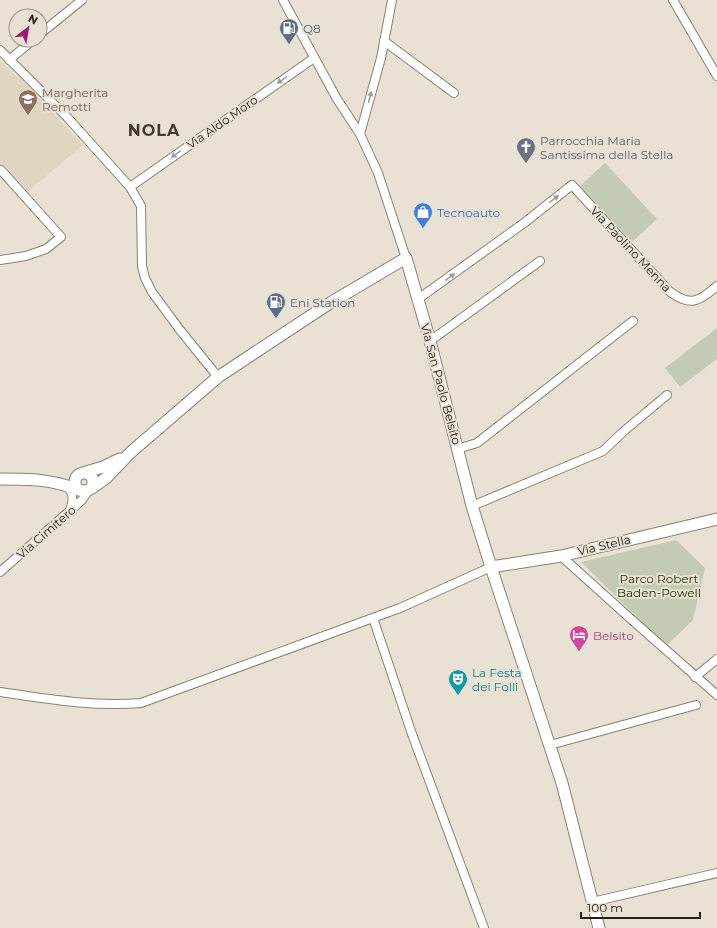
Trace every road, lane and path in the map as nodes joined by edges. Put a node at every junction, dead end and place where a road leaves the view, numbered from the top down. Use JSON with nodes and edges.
{"nodes":[{"id":1,"x":82,"y":0,"type":"edge"},
{"id":2,"x":283,"y":0,"type":"edge"},
{"id":3,"x":392,"y":0,"type":"edge"},
{"id":4,"x":672,"y":0,"type":"edge"},
{"id":5,"x":48,"y":28,"type":"edge"},
{"id":6,"x":384,"y":41,"type":"junction"},
{"id":7,"x":23,"y":48,"type":"edge"},
{"id":8,"x":0,"y":50,"type":"edge"},
{"id":9,"x":314,"y":58,"type":"junction"},
{"id":10,"x":9,"y":60,"type":"junction"},
{"id":11,"x":717,"y":76,"type":"edge"},
{"id":12,"x":454,"y":93,"type":"dead end"},
{"id":13,"x":360,"y":134,"type":"junction"},
{"id":14,"x":0,"y":171,"type":"edge"},
{"id":15,"x":130,"y":187,"type":"junction"},
{"id":16,"x":406,"y":258,"type":"junction"},
{"id":17,"x":0,"y":260,"type":"edge"},
{"id":18,"x":540,"y":262,"type":"dead end"},
{"id":19,"x":717,"y":286,"type":"edge"},
{"id":20,"x":418,"y":299,"type":"junction"},
{"id":21,"x":633,"y":321,"type":"dead end"},
{"id":22,"x":430,"y":341,"type":"junction"},
{"id":23,"x":218,"y":377,"type":"junction"},
{"id":24,"x":667,"y":395,"type":"dead end"},
{"id":25,"x":457,"y":449,"type":"junction"},
{"id":26,"x":131,"y":452,"type":"junction"},
{"id":27,"x":82,"y":473,"type":"junction"},
{"id":28,"x":0,"y":479,"type":"edge"},
{"id":29,"x":35,"y":479,"type":"junction"},
{"id":30,"x":64,"y":484,"type":"junction"},
{"id":31,"x":87,"y":489,"type":"junction"},
{"id":32,"x":472,"y":506,"type":"junction"},
{"id":33,"x":70,"y":511,"type":"junction"},
{"id":34,"x":717,"y":519,"type":"edge"},
{"id":35,"x":561,"y":556,"type":"junction"},
{"id":36,"x":491,"y":567,"type":"junction"},
{"id":37,"x":0,"y":572,"type":"edge"},
{"id":38,"x":373,"y":618,"type":"junction"},
{"id":39,"x":717,"y":659,"type":"edge"},
{"id":40,"x":695,"y":677,"type":"junction"},
{"id":41,"x":0,"y":692,"type":"edge"},
{"id":42,"x":717,"y":695,"type":"edge"},
{"id":43,"x":696,"y":705,"type":"dead end"},
{"id":44,"x":550,"y":745,"type":"junction"},
{"id":45,"x":717,"y":873,"type":"edge"},
{"id":46,"x":592,"y":902,"type":"junction"},
{"id":47,"x":484,"y":928,"type":"edge"},
{"id":48,"x":599,"y":928,"type":"edge"}],
"edges":[{"from":1,"to":5,"type":"street"},
{"from":2,"to":9,"type":"street","name":"Via San Paolo Belsito"},
{"from":3,"to":6,"type":"street"},
{"from":4,"to":11,"type":"street"},
{"from":6,"to":12,"type":"street"},
{"from":13,"to":6,"type":"street","one_way":true},
{"from":7,"to":10,"type":"street"},
{"from":8,"to":10,"type":"street"},
{"from":9,"to":13,"type":"street","name":"Via San Paolo Belsito"},
{"from":9,"to":15,"type":"street","name":"Via Aldo Moro","one_way":true},
{"from":10,"to":15,"type":"street"},
{"from":13,"to":16,"type":"street","name":"Via San Paolo Belsito"},
{"from":14,"to":17,"type":"street"},
{"from":15,"to":23,"type":"street"},
{"from":16,"to":20,"type":"main road","name":"Via San Paolo Belsito"},
{"from":16,"to":23,"type":"main road"},
{"from":18,"to":22,"type":"street"},
{"from":20,"to":19,"type":"street","name":"Via Paolino Menna","one_way":true},
{"from":20,"to":22,"type":"main road","name":"Via San Paolo Belsito"},
{"from":21,"to":25,"type":"street"},
{"from":22,"to":25,"type":"main road","name":"Via San Paolo Belsito"},
{"from":23,"to":26,"type":"main road"},
{"from":24,"to":32,"type":"street"},
{"from":25,"to":32,"type":"main road","name":"Via San Paolo Belsito"},
{"from":26,"to":27,"type":"main road"},
{"from":26,"to":31,"type":"main road"},
{"from":27,"to":29,"type":"main road"},
{"from":27,"to":31,"type":"main road"},
{"from":27,"to":31,"type":"main road"},
{"from":28,"to":29,"type":"main road"},
{"from":29,"to":30,"type":"main road"},
{"from":30,"to":31,"type":"main road"},
{"from":30,"to":33,"type":"street"},
{"from":31,"to":33,"type":"street","name":"Via Cimitero"},
{"from":32,"to":36,"type":"main road","name":"Via San Paolo Belsito"},
{"from":33,"to":37,"type":"street","name":"Via Cimitero"},
{"from":34,"to":35,"type":"main road","name":"Via Stella"},
{"from":35,"to":36,"type":"main road","name":"Via Stella"},
{"from":35,"to":40,"type":"street"},
{"from":36,"to":38,"type":"street"},
{"from":36,"to":44,"type":"main road","name":"Via San Paolo Belsito"},
{"from":38,"to":41,"type":"street"},
{"from":38,"to":47,"type":"street"},
{"from":39,"to":40,"type":"street"},
{"from":40,"to":42,"type":"street"},
{"from":43,"to":44,"type":"street"},
{"from":44,"to":46,"type":"main road","name":"Via San Paolo Belsito"},
{"from":45,"to":46,"type":"street"},
{"from":46,"to":48,"type":"main road","name":"Via San Paolo Belsito"}]}
